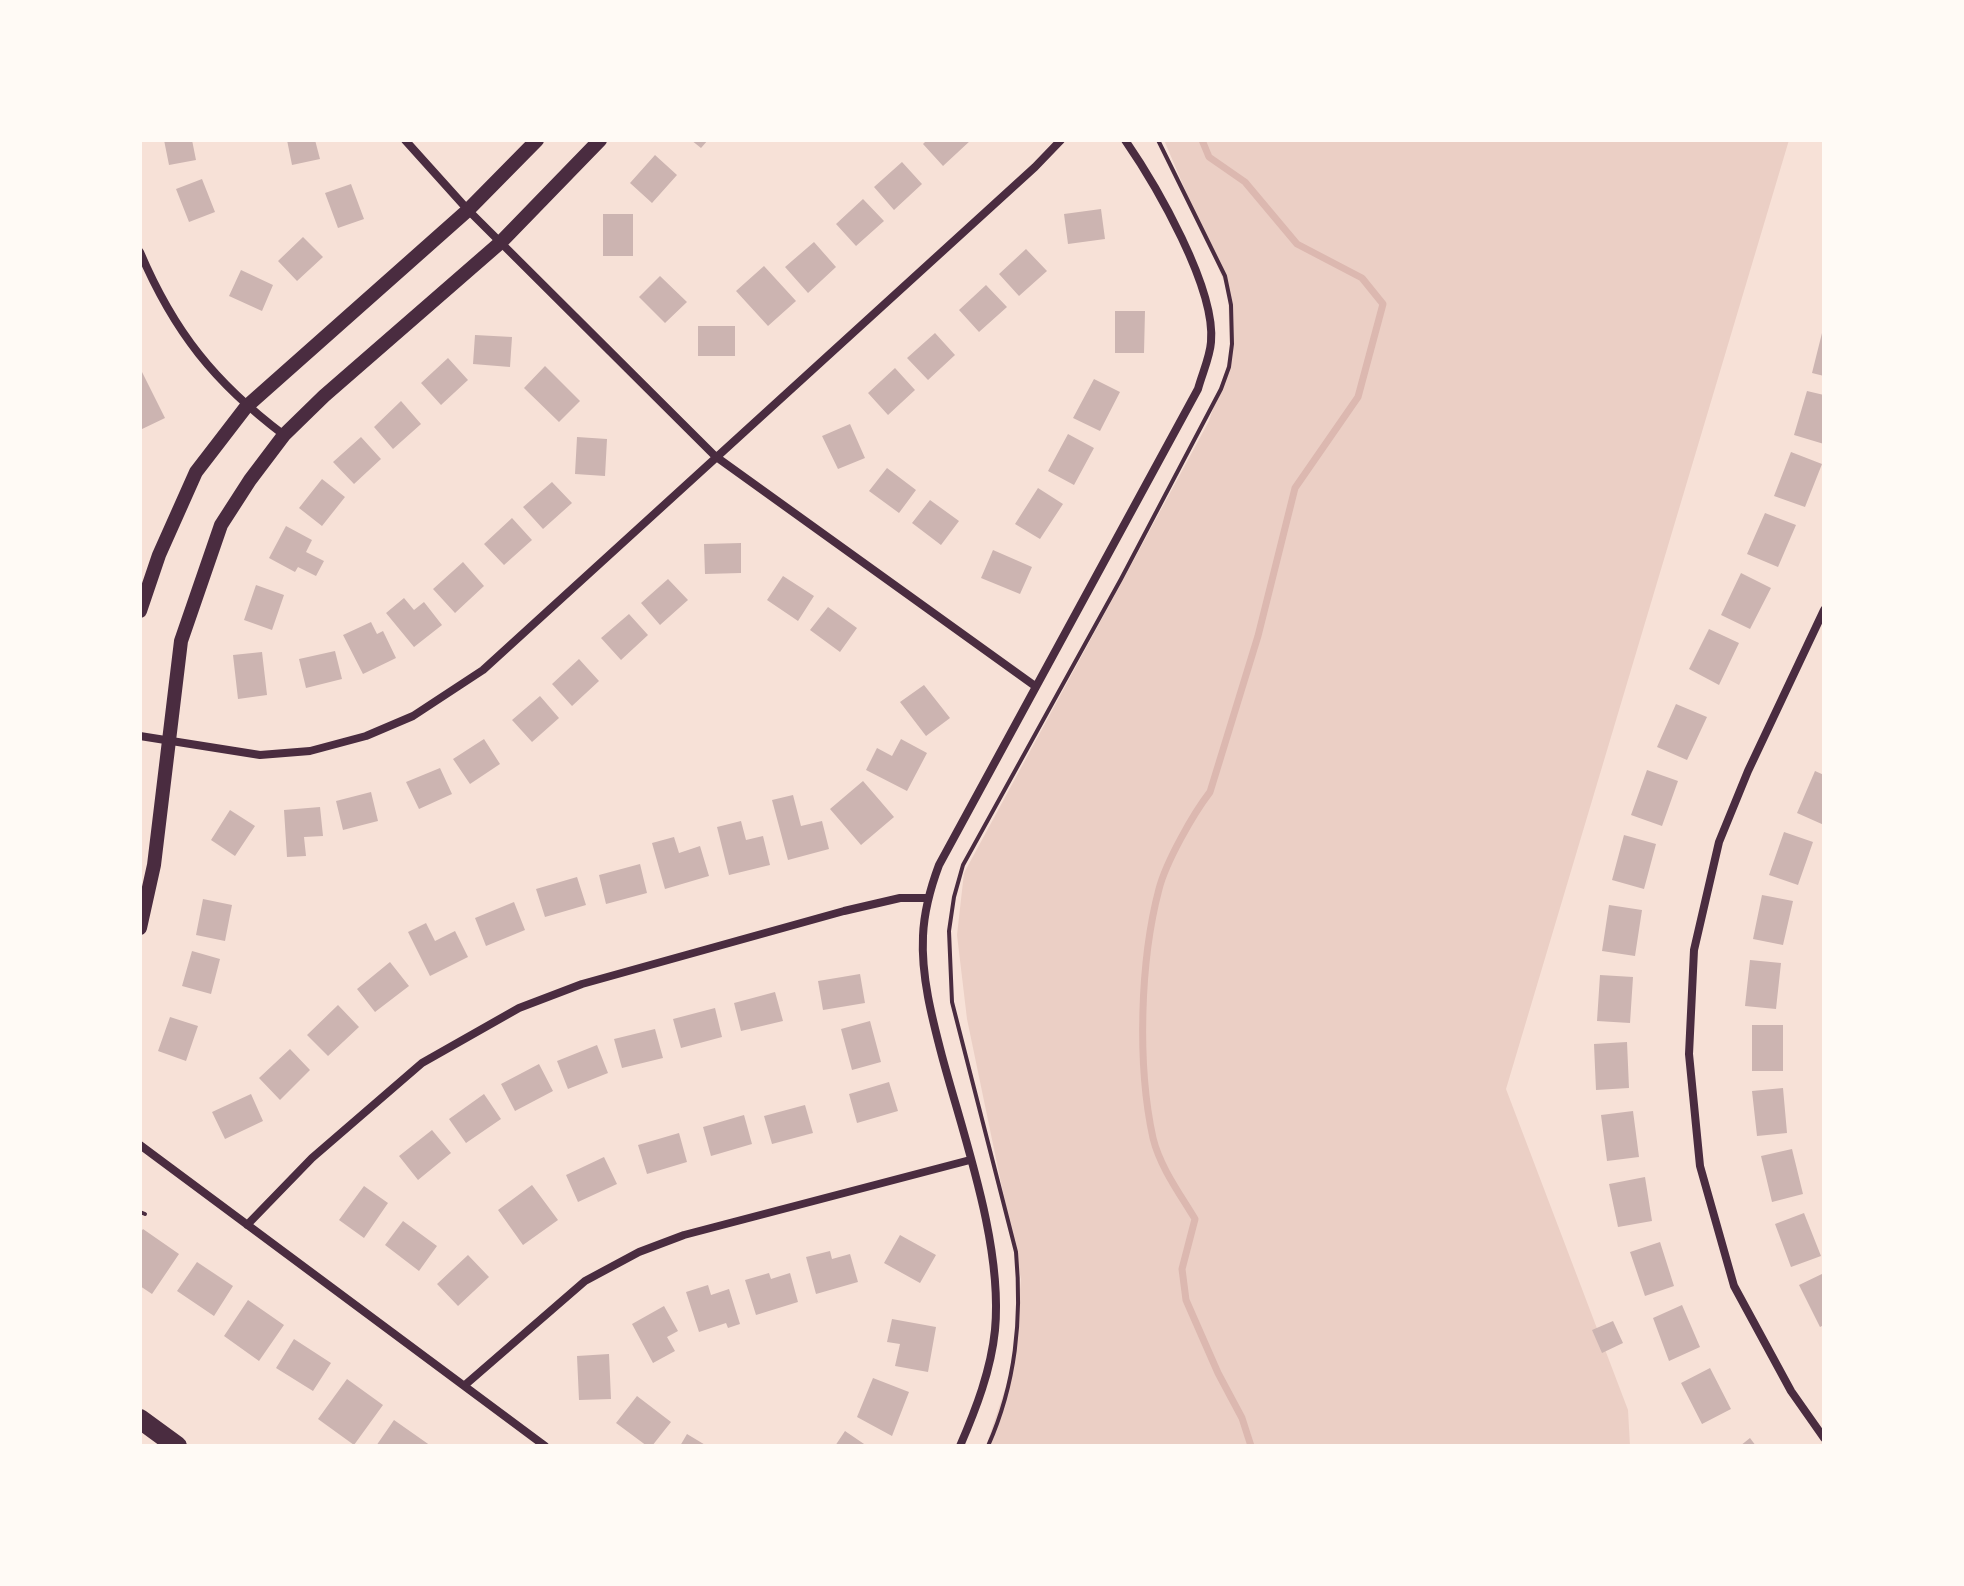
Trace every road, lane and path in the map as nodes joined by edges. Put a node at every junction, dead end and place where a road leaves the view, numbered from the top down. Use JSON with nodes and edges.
{"nodes":[{"id":1,"x":405,"y":140,"type":"edge"},
{"id":2,"x":537,"y":140,"type":"edge"},
{"id":3,"x":600,"y":140,"type":"edge"},
{"id":4,"x":1061,"y":140,"type":"edge"},
{"id":5,"x":1125,"y":140,"type":"edge"},
{"id":6,"x":1158,"y":140,"type":"edge"},
{"id":7,"x":468,"y":210,"type":"junction"},
{"id":8,"x":501,"y":242,"type":"junction"},
{"id":9,"x":140,"y":252,"type":"edge"},
{"id":10,"x":246,"y":407,"type":"junction"},
{"id":11,"x":284,"y":435,"type":"junction"},
{"id":12,"x":715,"y":456,"type":"junction"},
{"id":13,"x":1824,"y":610,"type":"edge"},
{"id":14,"x":140,"y":611,"type":"edge"},
{"id":15,"x":1035,"y":686,"type":"junction"},
{"id":16,"x":140,"y":736,"type":"edge"},
{"id":17,"x":169,"y":741,"type":"junction"},
{"id":18,"x":927,"y":898,"type":"junction"},
{"id":19,"x":140,"y":928,"type":"edge"},
{"id":20,"x":140,"y":1145,"type":"edge"},
{"id":21,"x":970,"y":1160,"type":"junction"},
{"id":22,"x":247,"y":1225,"type":"junction"},
{"id":23,"x":465,"y":1385,"type":"junction"},
{"id":24,"x":140,"y":1419,"type":"edge"},
{"id":25,"x":1824,"y":1438,"type":"edge"},
{"id":26,"x":177,"y":1446,"type":"edge"},
{"id":27,"x":545,"y":1446,"type":"edge"},
{"id":28,"x":960,"y":1446,"type":"edge"},
{"id":29,"x":988,"y":1446,"type":"edge"}],
"edges":[{"from":1,"to":7,"type":"street"},
{"from":2,"to":7,"type":"street"},
{"from":3,"to":8,"type":"street"},
{"from":4,"to":12,"type":"street"},
{"from":5,"to":15,"type":"street"},
{"from":6,"to":29,"type":"path"},
{"from":7,"to":8,"type":"street"},
{"from":7,"to":10,"type":"street"},
{"from":8,"to":11,"type":"street"},
{"from":8,"to":12,"type":"street"},
{"from":9,"to":10,"type":"street"},
{"from":10,"to":11,"type":"street"},
{"from":10,"to":14,"type":"street"},
{"from":11,"to":17,"type":"street"},
{"from":12,"to":15,"type":"street"},
{"from":12,"to":17,"type":"street"},
{"from":13,"to":25,"type":"street"},
{"from":15,"to":18,"type":"street"},
{"from":16,"to":17,"type":"street"},
{"from":17,"to":19,"type":"street"},
{"from":18,"to":21,"type":"street"},
{"from":18,"to":22,"type":"street"},
{"from":20,"to":22,"type":"street"},
{"from":21,"to":23,"type":"street"},
{"from":21,"to":28,"type":"street"},
{"from":22,"to":23,"type":"street"},
{"from":23,"to":27,"type":"street"},
{"from":24,"to":26,"type":"main road"}]}
